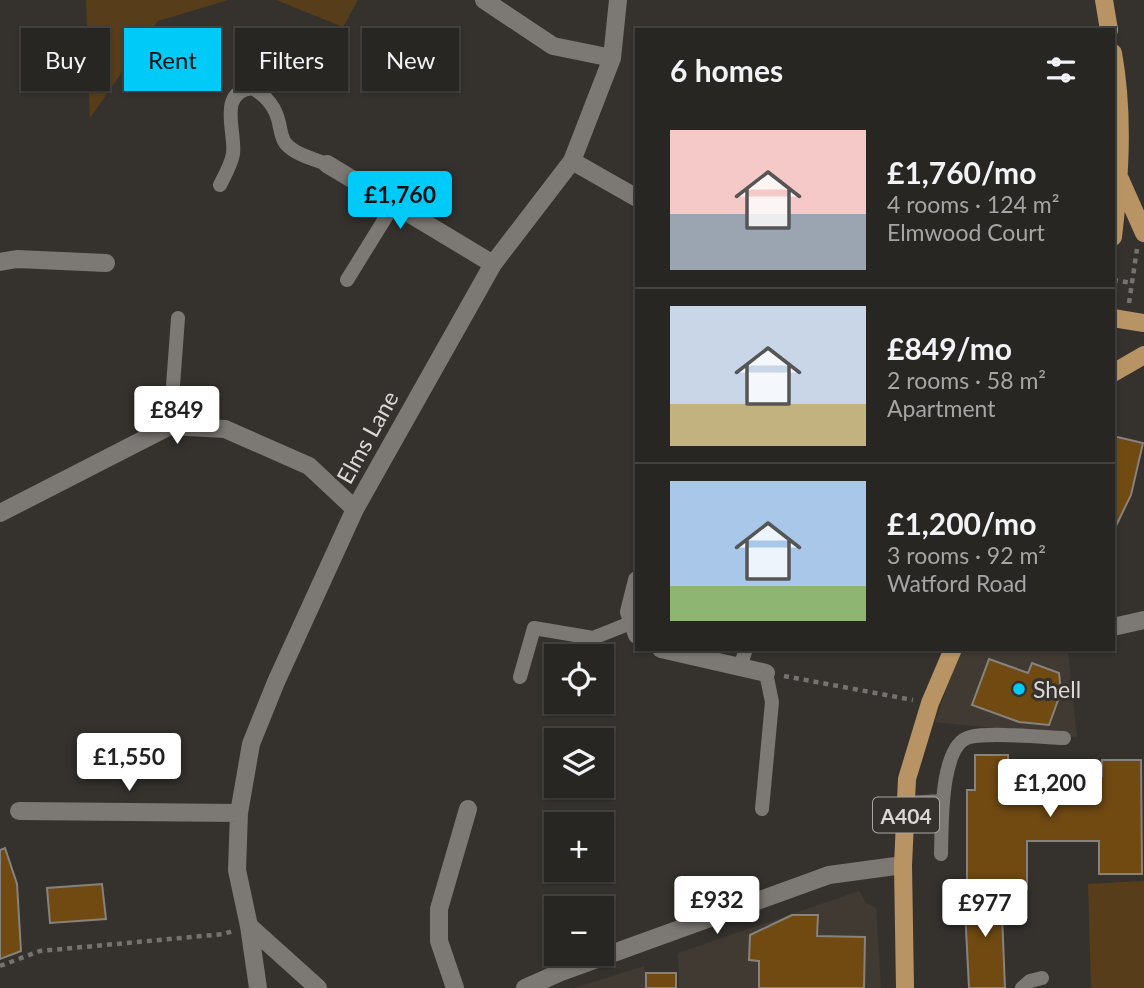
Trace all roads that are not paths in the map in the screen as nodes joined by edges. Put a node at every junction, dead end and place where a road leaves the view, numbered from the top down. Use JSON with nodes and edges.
{"nodes":[{"id":1,"x":484,"y":0,"type":"edge"},
{"id":2,"x":618,"y":0,"type":"edge"},
{"id":3,"x":1104,"y":0,"type":"edge"},
{"id":4,"x":1109,"y":28,"type":"edge"},
{"id":5,"x":612,"y":58,"type":"junction"},
{"id":6,"x":1115,"y":66,"type":"edge"},
{"id":7,"x":572,"y":161,"type":"junction"},
{"id":8,"x":327,"y":164,"type":"joint"},
{"id":9,"x":1120,"y":179,"type":"junction"},
{"id":10,"x":220,"y":185,"type":"dead end"},
{"id":11,"x":635,"y":197,"type":"edge"},
{"id":12,"x":394,"y":204,"type":"junction"},
{"id":13,"x":1115,"y":220,"type":"edge"},
{"id":14,"x":1144,"y":233,"type":"edge"},
{"id":15,"x":0,"y":262,"type":"edge"},
{"id":16,"x":106,"y":263,"type":"dead end"},
{"id":17,"x":493,"y":264,"type":"junction"},
{"id":18,"x":347,"y":281,"type":"dead end"},
{"id":19,"x":178,"y":318,"type":"dead end"},
{"id":20,"x":1115,"y":318,"type":"edge"},
{"id":21,"x":1144,"y":323,"type":"edge"},
{"id":22,"x":1144,"y":355,"type":"edge"},
{"id":23,"x":1115,"y":372,"type":"edge"},
{"id":24,"x":170,"y":426,"type":"junction"},
{"id":25,"x":355,"y":509,"type":"junction"},
{"id":26,"x":0,"y":513,"type":"edge"},
{"id":27,"x":635,"y":588,"type":"edge"},
{"id":28,"x":1144,"y":620,"type":"edge"},
{"id":29,"x":1115,"y":627,"type":"edge"},
{"id":30,"x":635,"y":628,"type":"edge"},
{"id":31,"x":670,"y":651,"type":"edge"},
{"id":32,"x":745,"y":651,"type":"edge"},
{"id":33,"x":952,"y":651,"type":"edge"},
{"id":34,"x":740,"y":667,"type":"junction"},
{"id":35,"x":766,"y":673,"type":"joint"},
{"id":36,"x":520,"y":677,"type":"dead end"},
{"id":37,"x":1064,"y":738,"type":"dead end"},
{"id":38,"x":942,"y":801,"type":"junction"},
{"id":39,"x":906,"y":803,"type":"junction"},
{"id":40,"x":762,"y":809,"type":"dead end"},
{"id":41,"x":468,"y":810,"type":"dead end"},
{"id":42,"x":19,"y":811,"type":"dead end"},
{"id":43,"x":239,"y":813,"type":"junction"},
{"id":44,"x":941,"y":854,"type":"dead end"},
{"id":45,"x":903,"y":865,"type":"junction"},
{"id":46,"x":249,"y":926,"type":"junction"},
{"id":47,"x":1042,"y":978,"type":"dead end"},
{"id":48,"x":258,"y":988,"type":"edge"},
{"id":49,"x":318,"y":988,"type":"edge"},
{"id":50,"x":455,"y":988,"type":"edge"},
{"id":51,"x":525,"y":988,"type":"edge"},
{"id":52,"x":905,"y":988,"type":"edge"},
{"id":53,"x":1022,"y":988,"type":"edge"}],
"edges":[{"from":1,"to":5,"type":"street"},
{"from":2,"to":5,"type":"street","name":"Elms Lane"},
{"from":3,"to":4,"type":"main road"},
{"from":5,"to":7,"type":"street","name":"Elms Lane"},
{"from":6,"to":9,"type":"main road"},
{"from":7,"to":11,"type":"street"},
{"from":7,"to":17,"type":"street","name":"Elms Lane"},
{"from":8,"to":10,"type":"lane"},
{"from":8,"to":12,"type":"street"},
{"from":9,"to":13,"type":"main road"},
{"from":9,"to":14,"type":"main road"},
{"from":12,"to":17,"type":"street"},
{"from":12,"to":18,"type":"lane"},
{"from":15,"to":16,"type":"street"},
{"from":17,"to":25,"type":"street","name":"Elms Lane"},
{"from":19,"to":24,"type":"lane"},
{"from":20,"to":21,"type":"main road"},
{"from":22,"to":23,"type":"main road"},
{"from":24,"to":25,"type":"street"},
{"from":24,"to":26,"type":"street"},
{"from":25,"to":43,"type":"street","name":"Elms Lane"},
{"from":27,"to":30,"type":"street"},
{"from":28,"to":29,"type":"street"},
{"from":30,"to":36,"type":"lane"},
{"from":31,"to":34,"type":"street"},
{"from":32,"to":34,"type":"lane"},
{"from":33,"to":39,"type":"main road","number":"A404"},
{"from":34,"to":35,"type":"street"},
{"from":35,"to":40,"type":"lane"},
{"from":37,"to":38,"type":"lane"},
{"from":38,"to":39,"type":"lane"},
{"from":38,"to":44,"type":"lane"},
{"from":39,"to":45,"type":"main road","number":"A404"},
{"from":41,"to":50,"type":"street"},
{"from":42,"to":43,"type":"street"},
{"from":43,"to":46,"type":"street","name":"Elms Lane"},
{"from":45,"to":51,"type":"street"},
{"from":45,"to":52,"type":"main road","number":"A404"},
{"from":46,"to":48,"type":"street","name":"Elms Lane"},
{"from":46,"to":49,"type":"street"},
{"from":47,"to":53,"type":"lane"}]}
